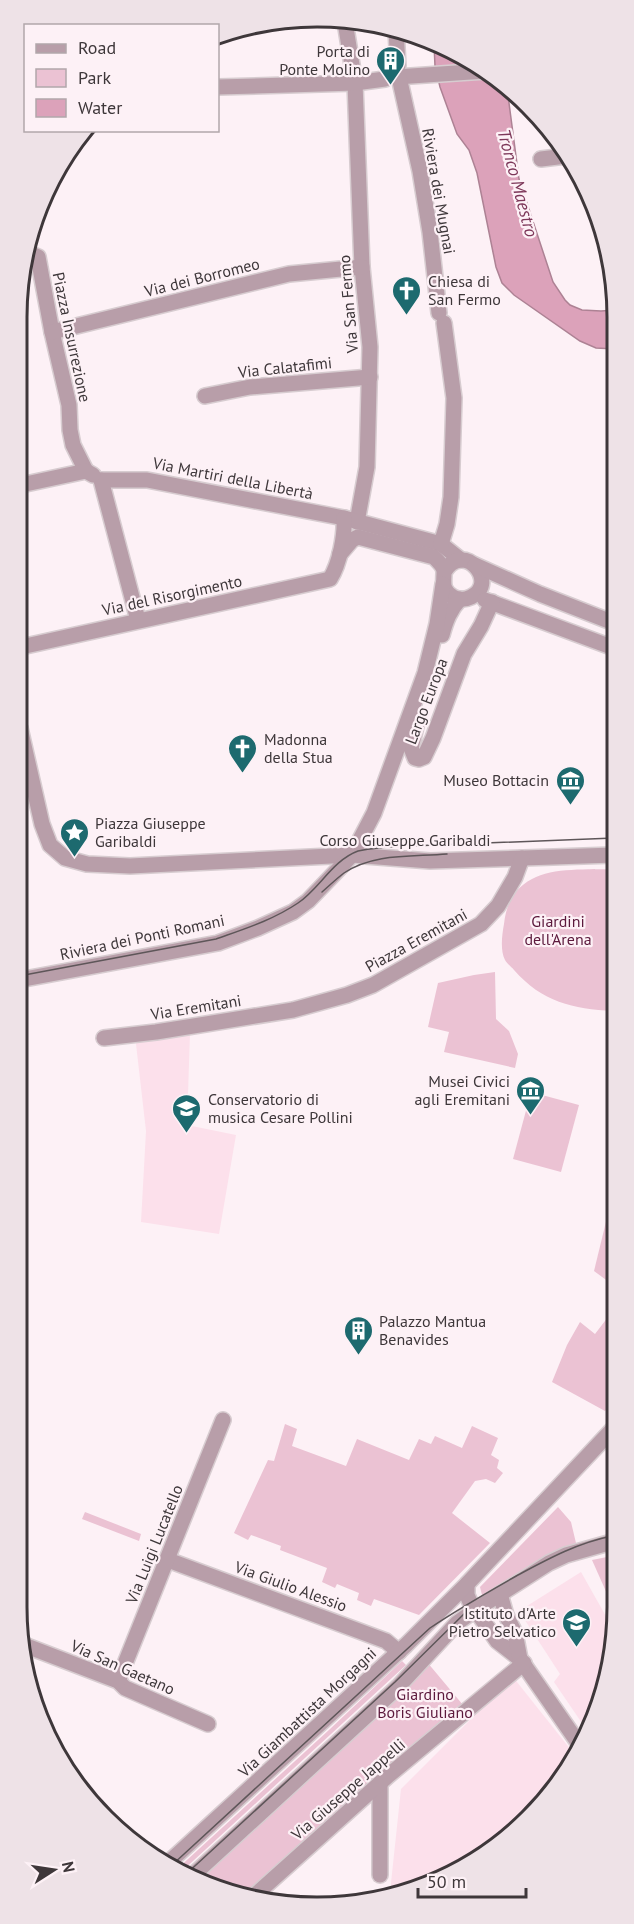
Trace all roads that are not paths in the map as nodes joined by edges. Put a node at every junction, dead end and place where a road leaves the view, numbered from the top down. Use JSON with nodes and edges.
{"nodes":[{"id":1,"x":346,"y":29,"type":"edge"},
{"id":2,"x":396,"y":38,"type":"edge"},
{"id":3,"x":472,"y":72,"type":"edge"},
{"id":4,"x":394,"y":75,"type":"junction"},
{"id":5,"x":355,"y":83,"type":"junction"},
{"id":6,"x":219,"y":87,"type":"edge"},
{"id":7,"x":559,"y":157,"type":"edge"},
{"id":8,"x":541,"y":159,"type":"dead end"},
{"id":9,"x":34,"y":255,"type":"edge"},
{"id":10,"x":362,"y":267,"type":"junction"},
{"id":11,"x":52,"y":332,"type":"junction"},
{"id":12,"x":370,"y":377,"type":"junction"},
{"id":13,"x":205,"y":396,"type":"dead end"},
{"id":14,"x":86,"y":471,"type":"junction"},
{"id":15,"x":101,"y":480,"type":"junction"},
{"id":16,"x":27,"y":484,"type":"edge"},
{"id":17,"x":351,"y":520,"type":"junction"},
{"id":18,"x":441,"y":544,"type":"junction"},
{"id":19,"x":338,"y":556,"type":"junction"},
{"id":20,"x":468,"y":562,"type":"junction"},
{"id":21,"x":444,"y":578,"type":"junction"},
{"id":22,"x":330,"y":579,"type":"joint"},
{"id":23,"x":466,"y":598,"type":"junction"},
{"id":24,"x":492,"y":602,"type":"junction"},
{"id":25,"x":138,"y":620,"type":"junction"},
{"id":26,"x":607,"y":620,"type":"edge"},
{"id":27,"x":607,"y":645,"type":"edge"},
{"id":28,"x":27,"y":646,"type":"edge"},
{"id":29,"x":425,"y":673,"type":"junction"},
{"id":30,"x":27,"y":759,"type":"edge"},
{"id":31,"x":352,"y":855,"type":"junction"},
{"id":32,"x":607,"y":855,"type":"edge"},
{"id":33,"x":522,"y":858,"type":"junction"},
{"id":34,"x":27,"y":979,"type":"edge"},
{"id":35,"x":293,"y":1010,"type":"joint"},
{"id":36,"x":104,"y":1038,"type":"dead end"},
{"id":37,"x":223,"y":1420,"type":"dead end"},
{"id":38,"x":607,"y":1435,"type":"edge"},
{"id":39,"x":607,"y":1544,"type":"edge"},
{"id":40,"x":168,"y":1560,"type":"junction"},
{"id":41,"x":467,"y":1584,"type":"junction"},
{"id":42,"x":500,"y":1594,"type":"junction"},
{"id":43,"x":475,"y":1610,"type":"junction"},
{"id":44,"x":29,"y":1647,"type":"edge"},
{"id":45,"x":399,"y":1652,"type":"junction"},
{"id":46,"x":522,"y":1661,"type":"junction"},
{"id":47,"x":118,"y":1681,"type":"junction"},
{"id":48,"x":208,"y":1724,"type":"dead end"},
{"id":49,"x":575,"y":1738,"type":"edge"},
{"id":50,"x":380,"y":1783,"type":"junction"},
{"id":51,"x":173,"y":1859,"type":"edge"},
{"id":52,"x":198,"y":1871,"type":"edge"},
{"id":53,"x":380,"y":1875,"type":"dead end"},
{"id":54,"x":261,"y":1891,"type":"edge"}],
"edges":[{"from":1,"to":5,"type":"street","name":"Via San Fermo"},
{"from":2,"to":4,"type":"street","name":"Riviera dei Mugnai"},
{"from":3,"to":4,"type":"street"},
{"from":4,"to":5,"type":"street"},
{"from":4,"to":18,"type":"street","name":"Riviera dei Mugnai"},
{"from":5,"to":6,"type":"street"},
{"from":5,"to":10,"type":"street","name":"Via San Fermo"},
{"from":7,"to":8,"type":"street"},
{"from":9,"to":11,"type":"street","name":"Piazza Insurrezione"},
{"from":10,"to":11,"type":"street","name":"Via dei Borromeo"},
{"from":10,"to":12,"type":"street","name":"Via San Fermo"},
{"from":11,"to":14,"type":"street","name":"Piazza Insurrezione"},
{"from":12,"to":13,"type":"street","name":"Via Calatafimi"},
{"from":12,"to":17,"type":"street","name":"Via San Fermo"},
{"from":14,"to":15,"type":"street"},
{"from":14,"to":16,"type":"street"},
{"from":15,"to":17,"type":"street","name":"Via Martiri della Libertà"},
{"from":15,"to":25,"type":"street"},
{"from":17,"to":18,"type":"street","name":"Via Martiri della Libertà"},
{"from":17,"to":19,"type":"street","name":"Via San Fermo"},
{"from":18,"to":20,"type":"street"},
{"from":19,"to":21,"type":"street"},
{"from":19,"to":22,"type":"street","name":"Via San Fermo"},
{"from":20,"to":21,"type":"street"},
{"from":20,"to":23,"type":"street"},
{"from":20,"to":26,"type":"street"},
{"from":21,"to":23,"type":"street"},
{"from":21,"to":29,"type":"street","name":"Largo Europa"},
{"from":22,"to":25,"type":"street","name":"Via del Risorgimento"},
{"from":23,"to":24,"type":"street"},
{"from":23,"to":29,"type":"street"},
{"from":24,"to":27,"type":"street"},
{"from":24,"to":29,"type":"street","name":"Largo Europa"},
{"from":25,"to":28,"type":"street","name":"Via del Risorgimento"},
{"from":29,"to":31,"type":"street","name":"Largo Europa"},
{"from":30,"to":31,"type":"street","name":"Corso Giuseppe Garibaldi"},
{"from":31,"to":33,"type":"street","name":"Corso Giuseppe Garibaldi"},
{"from":31,"to":34,"type":"street","name":"Riviera dei Ponti Romani"},
{"from":32,"to":33,"type":"street","name":"Corso Giuseppe Garibaldi"},
{"from":33,"to":35,"type":"street","name":"Piazza Eremitani"},
{"from":35,"to":36,"type":"street","name":"Via Eremitani"},
{"from":37,"to":40,"type":"street","name":"Via Luigi Lucatello"},
{"from":38,"to":41,"type":"street","name":"Via Giambattista Morgagni"},
{"from":39,"to":42,"type":"street"},
{"from":40,"to":45,"type":"street","name":"Via Giulio Alessio"},
{"from":40,"to":47,"type":"street","name":"Via Luigi Lucatello"},
{"from":41,"to":43,"type":"street"},
{"from":41,"to":45,"type":"street","name":"Via Giambattista Morgagni"},
{"from":42,"to":43,"type":"street"},
{"from":42,"to":46,"type":"street"},
{"from":43,"to":46,"type":"street"},
{"from":43,"to":52,"type":"street"},
{"from":44,"to":47,"type":"street","name":"Via San Gaetano"},
{"from":45,"to":51,"type":"street","name":"Via Giambattista Morgagni"},
{"from":46,"to":49,"type":"street"},
{"from":46,"to":50,"type":"street","name":"Via Giuseppe Jappelli"},
{"from":47,"to":48,"type":"street","name":"Via San Gaetano"},
{"from":50,"to":53,"type":"street"},
{"from":50,"to":54,"type":"street","name":"Via Giuseppe Jappelli"}]}
